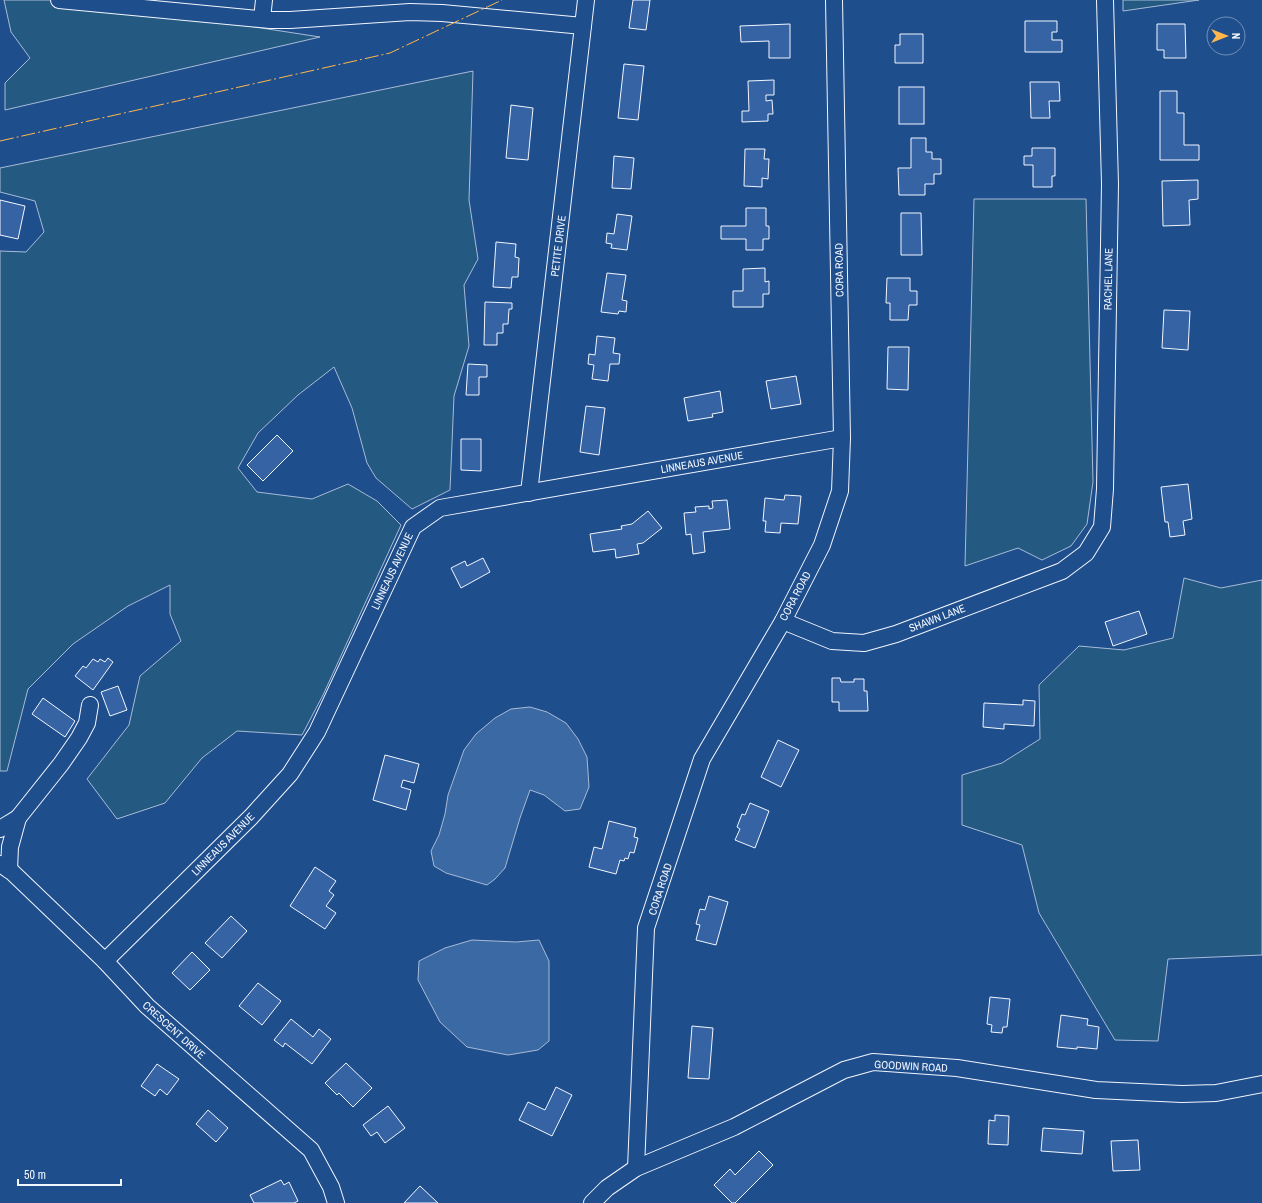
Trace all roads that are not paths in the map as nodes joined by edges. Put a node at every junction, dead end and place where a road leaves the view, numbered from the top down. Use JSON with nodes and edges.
{"nodes":[{"id":1,"x":59,"y":0,"type":"edge"},
{"id":2,"x":264,"y":0,"type":"edge"},
{"id":3,"x":586,"y":0,"type":"edge"},
{"id":4,"x":834,"y":0,"type":"edge"},
{"id":5,"x":1106,"y":0,"type":"edge"},
{"id":6,"x":122,"y":3,"type":"edge"},
{"id":7,"x":405,"y":6,"type":"edge"},
{"id":8,"x":262,"y":19,"type":"junction"},
{"id":9,"x":583,"y":26,"type":"junction"},
{"id":10,"x":842,"y":438,"type":"junction"},
{"id":11,"x":529,"y":493,"type":"junction"},
{"id":12,"x":1086,"y":554,"type":"joint"},
{"id":13,"x":783,"y":621,"type":"junction"},
{"id":14,"x":90,"y":706,"type":"dead end"},
{"id":15,"x":18,"y":818,"type":"junction"},
{"id":16,"x":0,"y":829,"type":"edge"},
{"id":17,"x":4,"y":867,"type":"edge"},
{"id":18,"x":105,"y":961,"type":"junction"},
{"id":19,"x":1262,"y":1084,"type":"edge"},
{"id":20,"x":636,"y":1168,"type":"junction"},
{"id":21,"x":336,"y":1203,"type":"edge"},
{"id":22,"x":592,"y":1203,"type":"edge"}],
"edges":[{"from":1,"to":6,"type":"street"},
{"from":2,"to":8,"type":"street"},
{"from":3,"to":9,"type":"street","name":"PETITE DRIVE"},
{"from":4,"to":10,"type":"street","name":"CORA ROAD"},
{"from":5,"to":12,"type":"street","name":"RACHEL LANE"},
{"from":6,"to":8,"type":"street"},
{"from":7,"to":8,"type":"street"},
{"from":7,"to":9,"type":"street"},
{"from":9,"to":11,"type":"street","name":"PETITE DRIVE"},
{"from":10,"to":11,"type":"street","name":"LINNEAUS AVENUE"},
{"from":10,"to":13,"type":"street","name":"CORA ROAD"},
{"from":11,"to":18,"type":"street","name":"LINNEAUS AVENUE"},
{"from":12,"to":13,"type":"street","name":"SHAWN LANE"},
{"from":13,"to":20,"type":"street","name":"CORA ROAD"},
{"from":14,"to":15,"type":"street"},
{"from":15,"to":16,"type":"street"},
{"from":15,"to":17,"type":"street"},
{"from":17,"to":18,"type":"street","name":"CRESCENT DRIVE"},
{"from":18,"to":21,"type":"street","name":"CRESCENT DRIVE"},
{"from":19,"to":20,"type":"street","name":"GOODWIN ROAD"},
{"from":20,"to":22,"type":"street","name":"GOODWIN ROAD"}]}
